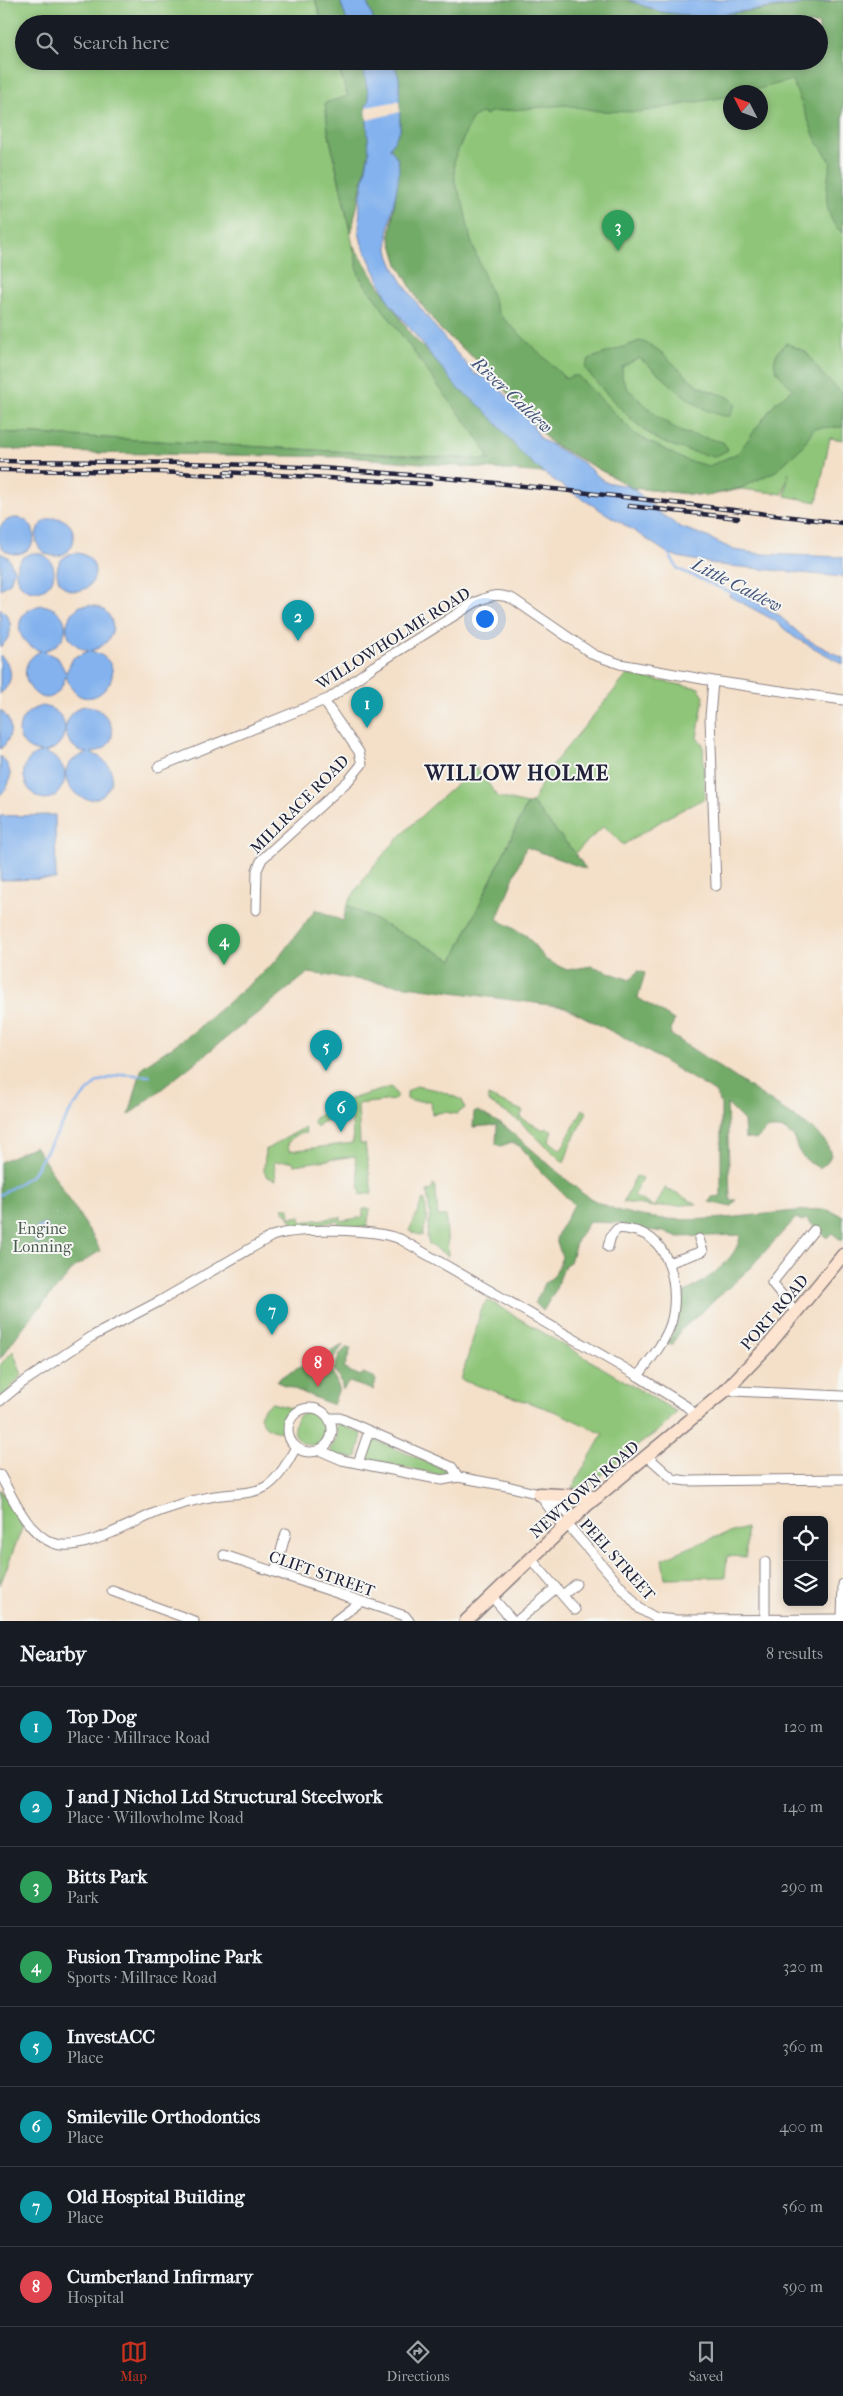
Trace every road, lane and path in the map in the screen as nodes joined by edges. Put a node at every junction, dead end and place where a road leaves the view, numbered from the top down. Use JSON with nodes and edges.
{"nodes":[{"id":1,"x":713,"y":681,"type":"junction"},
{"id":2,"x":843,"y":700,"type":"edge"},
{"id":3,"x":324,"y":701,"type":"junction"},
{"id":4,"x":158,"y":767,"type":"dead end"},
{"id":5,"x":716,"y":886,"type":"dead end"},
{"id":6,"x":256,"y":910,"type":"dead end"},
{"id":7,"x":814,"y":1230,"type":"dead end"},
{"id":8,"x":699,"y":1239,"type":"dead end"},
{"id":9,"x":608,"y":1247,"type":"dead end"},
{"id":10,"x":843,"y":1255,"type":"edge"},
{"id":11,"x":668,"y":1262,"type":"junction"},
{"id":12,"x":796,"y":1312,"type":"junction"},
{"id":13,"x":638,"y":1376,"type":"junction"},
{"id":14,"x":728,"y":1388,"type":"junction"},
{"id":15,"x":843,"y":1396,"type":"edge"},
{"id":16,"x":0,"y":1401,"type":"edge"},
{"id":17,"x":696,"y":1415,"type":"junction"},
{"id":18,"x":329,"y":1418,"type":"junction"},
{"id":19,"x":369,"y":1431,"type":"junction"},
{"id":20,"x":296,"y":1447,"type":"junction"},
{"id":21,"x":319,"y":1450,"type":"junction"},
{"id":22,"x":646,"y":1456,"type":"junction"},
{"id":23,"x":358,"y":1463,"type":"junction"},
{"id":24,"x":0,"y":1475,"type":"edge"},
{"id":25,"x":458,"y":1478,"type":"junction"},
{"id":26,"x":843,"y":1479,"type":"edge"},
{"id":27,"x":539,"y":1494,"type":"junction"},
{"id":28,"x":597,"y":1497,"type":"junction"},
{"id":29,"x":568,"y":1523,"type":"junction"},
{"id":30,"x":286,"y":1533,"type":"dead end"},
{"id":31,"x":224,"y":1554,"type":"dead end"},
{"id":32,"x":530,"y":1559,"type":"junction"},
{"id":33,"x":765,"y":1562,"type":"dead end"},
{"id":34,"x":275,"y":1572,"type":"junction"},
{"id":35,"x":576,"y":1584,"type":"dead end"},
{"id":36,"x":843,"y":1584,"type":"edge"},
{"id":37,"x":112,"y":1591,"type":"dead end"},
{"id":38,"x":559,"y":1592,"type":"junction"},
{"id":39,"x":493,"y":1598,"type":"junction"},
{"id":40,"x":360,"y":1602,"type":"junction"},
{"id":41,"x":575,"y":1610,"type":"dead end"},
{"id":42,"x":765,"y":1619,"type":"junction"},
{"id":43,"x":843,"y":1619,"type":"edge"},
{"id":44,"x":795,"y":1620,"type":"edge"},
{"id":45,"x":194,"y":1621,"type":"edge"},
{"id":46,"x":335,"y":1621,"type":"edge"},
{"id":47,"x":409,"y":1621,"type":"edge"},
{"id":48,"x":466,"y":1621,"type":"edge"},
{"id":49,"x":513,"y":1621,"type":"edge"},
{"id":50,"x":518,"y":1621,"type":"edge"},
{"id":51,"x":677,"y":1621,"type":"edge"}],
"edges":[{"from":1,"to":2,"type":"street","name":"WILLOWHOLME ROAD"},
{"from":1,"to":3,"type":"street","name":"WILLOWHOLME ROAD"},
{"from":1,"to":5,"type":"street"},
{"from":3,"to":4,"type":"street","name":"WILLOWHOLME ROAD"},
{"from":3,"to":6,"type":"street","name":"MILLRACE ROAD"},
{"from":7,"to":12,"type":"street"},
{"from":8,"to":11,"type":"street"},
{"from":9,"to":11,"type":"street"},
{"from":10,"to":12,"type":"main road","name":"PORT ROAD"},
{"from":11,"to":13,"type":"street"},
{"from":12,"to":14,"type":"main road","name":"PORT ROAD"},
{"from":13,"to":16,"type":"street"},
{"from":13,"to":17,"type":"street"},
{"from":14,"to":15,"type":"street"},
{"from":14,"to":17,"type":"main road","name":"NEWTOWN ROAD"},
{"from":17,"to":22,"type":"main road","name":"NEWTOWN ROAD"},
{"from":18,"to":19,"type":"street"},
{"from":18,"to":20,"type":"street"},
{"from":18,"to":21,"type":"street"},
{"from":19,"to":23,"type":"street"},
{"from":19,"to":25,"type":"street"},
{"from":20,"to":21,"type":"street"},
{"from":20,"to":24,"type":"street"},
{"from":21,"to":23,"type":"street"},
{"from":22,"to":26,"type":"street"},
{"from":22,"to":28,"type":"main road","name":"NEWTOWN ROAD"},
{"from":23,"to":25,"type":"street"},
{"from":25,"to":27,"type":"street"},
{"from":27,"to":28,"type":"main road"},
{"from":27,"to":29,"type":"street"},
{"from":27,"to":29,"type":"street"},
{"from":28,"to":29,"type":"main road","name":"NEWTOWN ROAD"},
{"from":29,"to":32,"type":"main road","name":"NEWTOWN ROAD"},
{"from":29,"to":51,"type":"street","name":"PEEL STREET"},
{"from":30,"to":34,"type":"street"},
{"from":31,"to":34,"type":"street","name":"CLIFT STREET"},
{"from":32,"to":38,"type":"street"},
{"from":32,"to":39,"type":"main road","name":"NEWTOWN ROAD"},
{"from":33,"to":42,"type":"street"},
{"from":34,"to":40,"type":"street","name":"CLIFT STREET"},
{"from":35,"to":38,"type":"street"},
{"from":36,"to":43,"type":"street","name":"PEEL STREET"},
{"from":37,"to":45,"type":"street"},
{"from":38,"to":41,"type":"street"},
{"from":38,"to":50,"type":"street"},
{"from":39,"to":48,"type":"main road","name":"NEWTOWN ROAD"},
{"from":39,"to":49,"type":"street"},
{"from":40,"to":46,"type":"street"},
{"from":40,"to":47,"type":"street","name":"CLIFT STREET"},
{"from":42,"to":44,"type":"street","name":"PEEL STREET"},
{"from":42,"to":51,"type":"street","name":"PEEL STREET"},
{"from":43,"to":44,"type":"street","name":"PEEL STREET"}]}
